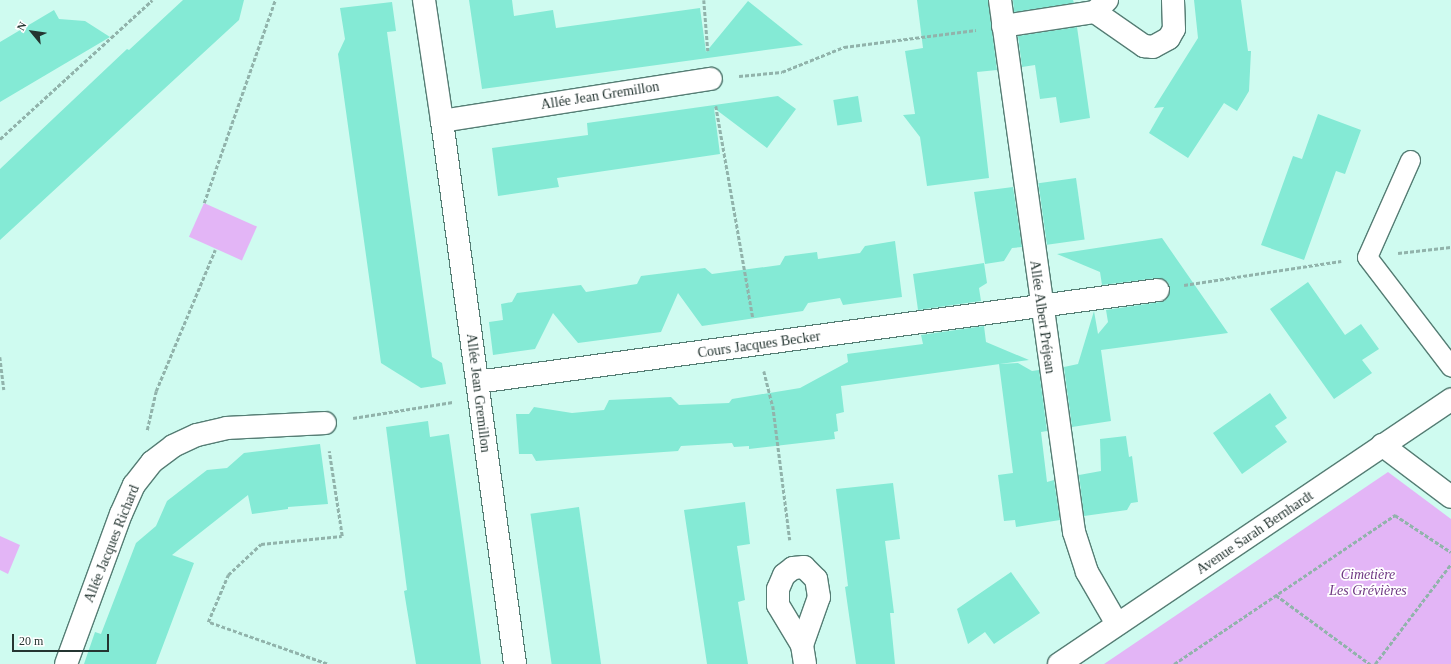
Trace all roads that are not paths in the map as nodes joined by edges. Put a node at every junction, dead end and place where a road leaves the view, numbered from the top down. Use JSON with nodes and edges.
{"nodes":[{"id":1,"x":424,"y":0,"type":"edge"},
{"id":2,"x":1000,"y":0,"type":"edge"},
{"id":3,"x":1174,"y":0,"type":"edge"},
{"id":4,"x":1101,"y":6,"type":"edge"},
{"id":5,"x":1003,"y":26,"type":"junction"},
{"id":6,"x":711,"y":79,"type":"road end"},
{"id":7,"x":442,"y":121,"type":"junction"},
{"id":8,"x":1410,"y":160,"type":"dead end"},
{"id":9,"x":1158,"y":290,"type":"road end"},
{"id":10,"x":1040,"y":306,"type":"junction"},
{"id":11,"x":1451,"y":367,"type":"edge"},
{"id":12,"x":478,"y":390,"type":"junction"},
{"id":13,"x":1451,"y":400,"type":"edge"},
{"id":14,"x":325,"y":423,"type":"road end"},
{"id":15,"x":1382,"y":445,"type":"junction"},
{"id":16,"x":1451,"y":497,"type":"edge"},
{"id":17,"x":1117,"y":624,"type":"junction"},
{"id":18,"x":804,"y":654,"type":"edge"},
{"id":19,"x":66,"y":664,"type":"edge"},
{"id":20,"x":515,"y":664,"type":"edge"},
{"id":21,"x":1059,"y":664,"type":"edge"}],
"edges":[{"from":1,"to":7,"type":"street","name":"Allée Jean Gremillon"},
{"from":2,"to":5,"type":"street","name":"Allée Albert Préjean"},
{"from":3,"to":4,"type":"street"},
{"from":4,"to":5,"type":"street"},
{"from":5,"to":10,"type":"street","name":"Allée Albert Préjean"},
{"from":6,"to":7,"type":"street","name":"Allée Jean Gremillon"},
{"from":7,"to":12,"type":"street","name":"Allée Jean Gremillon"},
{"from":8,"to":11,"type":"lane"},
{"from":9,"to":10,"type":"street","name":"Cours Jacques Becker"},
{"from":10,"to":12,"type":"street","name":"Cours Jacques Becker"},
{"from":10,"to":17,"type":"street","name":"Allée Albert Préjean"},
{"from":12,"to":20,"type":"street","name":"Allée Jean Gremillon"},
{"from":13,"to":15,"type":"street","name":"Avenue Sarah Bernhardt"},
{"from":14,"to":19,"type":"street","name":"Allée Jacques Richard"},
{"from":15,"to":16,"type":"street"},
{"from":15,"to":17,"type":"street","name":"Avenue Sarah Bernhardt"},
{"from":17,"to":21,"type":"street","name":"Avenue Sarah Bernhardt"},
{"from":18,"to":18,"type":"street"}]}
